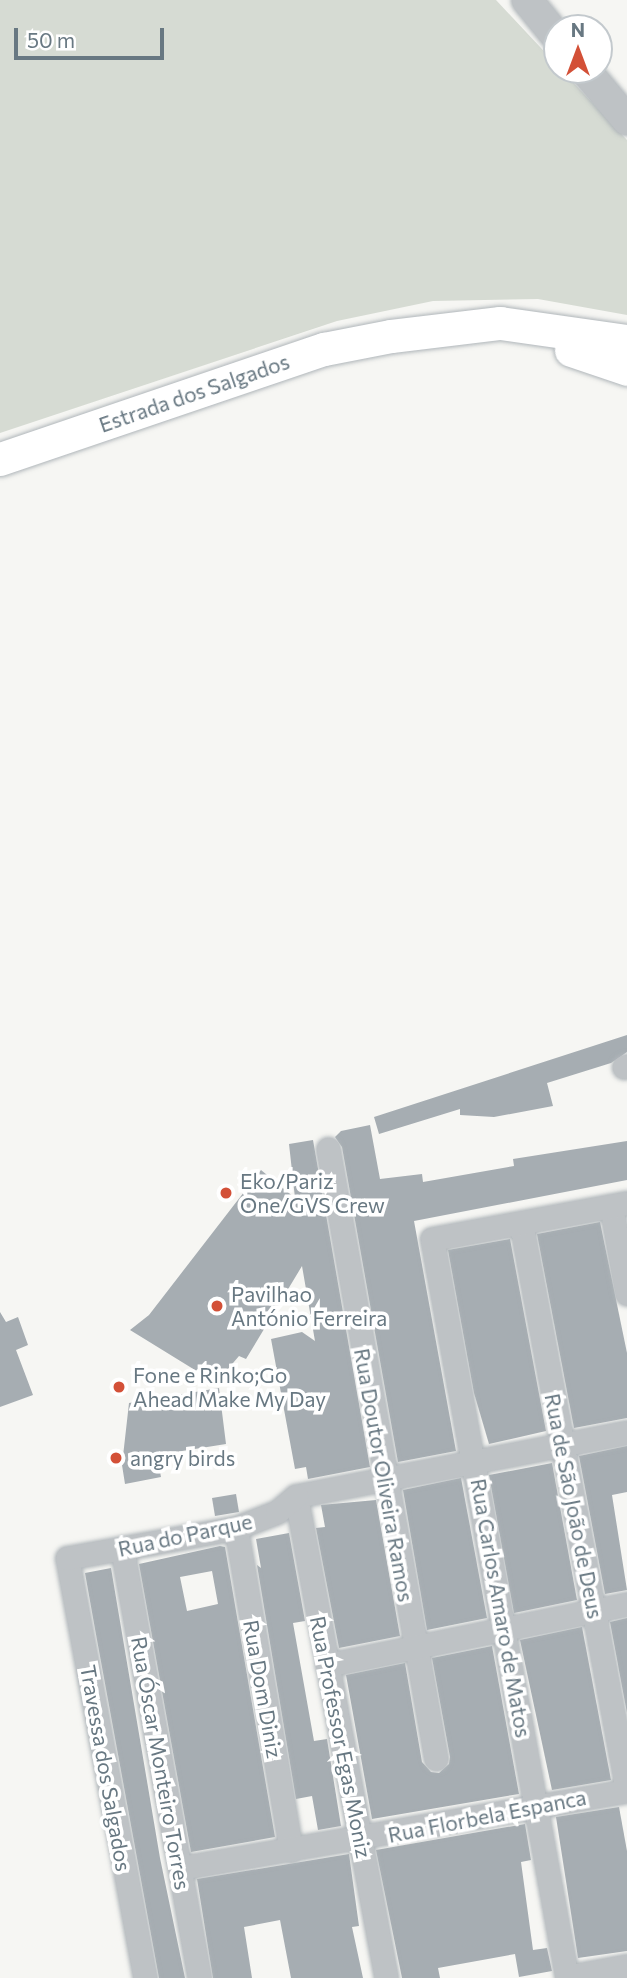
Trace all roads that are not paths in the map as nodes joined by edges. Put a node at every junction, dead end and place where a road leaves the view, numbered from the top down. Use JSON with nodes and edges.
{"nodes":[{"id":1,"x":527,"y":0,"type":"edge"},
{"id":2,"x":543,"y":20,"type":"edge"},
{"id":3,"x":597,"y":84,"type":"edge"},
{"id":4,"x":627,"y":120,"type":"edge"},
{"id":5,"x":391,"y":336,"type":"junction"},
{"id":6,"x":627,"y":341,"type":"edge"},
{"id":7,"x":627,"y":369,"type":"edge"},
{"id":8,"x":0,"y":459,"type":"edge"},
{"id":9,"x":328,"y":1149,"type":"dead end"},
{"id":10,"x":619,"y":1205,"type":"edge"},
{"id":11,"x":521,"y":1223,"type":"junction"},
{"id":12,"x":627,"y":1294,"type":"edge"},
{"id":13,"x":627,"y":1432,"type":"edge"},
{"id":14,"x":563,"y":1446,"type":"junction"},
{"id":15,"x":474,"y":1462,"type":"junction"},
{"id":16,"x":385,"y":1479,"type":"junction"},
{"id":17,"x":296,"y":1496,"type":"junction"},
{"id":18,"x":236,"y":1528,"type":"junction"},
{"id":19,"x":122,"y":1548,"type":"junction"},
{"id":20,"x":67,"y":1558,"type":"joint"},
{"id":21,"x":627,"y":1604,"type":"edge"},
{"id":22,"x":594,"y":1612,"type":"junction"},
{"id":23,"x":503,"y":1630,"type":"junction"},
{"id":24,"x":413,"y":1647,"type":"junction"},
{"id":25,"x":327,"y":1665,"type":"junction"},
{"id":26,"x":436,"y":1759,"type":"dead end"},
{"id":27,"x":627,"y":1790,"type":"edge"},
{"id":28,"x":539,"y":1807,"type":"junction"},
{"id":29,"x":360,"y":1840,"type":"junction"},
{"id":30,"x":291,"y":1850,"type":"junction"},
{"id":31,"x":180,"y":1868,"type":"junction"},
{"id":32,"x":627,"y":1966,"type":"edge"},
{"id":33,"x":145,"y":1978,"type":"edge"},
{"id":34,"x":200,"y":1978,"type":"edge"},
{"id":35,"x":386,"y":1978,"type":"edge"},
{"id":36,"x":567,"y":1978,"type":"edge"}],
"edges":[{"from":1,"to":2,"type":"street"},
{"from":3,"to":4,"type":"street"},
{"from":5,"to":6,"type":"main road","name":"Estrada dos Salgados"},
{"from":5,"to":7,"type":"main road","name":"Estrada dos Salgados"},
{"from":5,"to":8,"type":"main road","name":"Estrada dos Salgados"},
{"from":9,"to":16,"type":"street","name":"Rua Doutor Oliveira Ramos"},
{"from":10,"to":11,"type":"street"},
{"from":10,"to":12,"type":"street"},
{"from":11,"to":14,"type":"street","name":"Rua de São João de Deus"},
{"from":11,"to":15,"type":"street","name":"Rua Carlos Amaro de Matos"},
{"from":13,"to":14,"type":"street"},
{"from":14,"to":15,"type":"street"},
{"from":14,"to":22,"type":"street","name":"Rua de São João de Deus"},
{"from":15,"to":16,"type":"street"},
{"from":15,"to":23,"type":"street","name":"Rua Carlos Amaro de Matos"},
{"from":16,"to":17,"type":"street"},
{"from":16,"to":24,"type":"street","name":"Rua Doutor Oliveira Ramos"},
{"from":17,"to":18,"type":"street","name":"Rua do Parque"},
{"from":17,"to":25,"type":"street","name":"Rua Professor Egas Moniz"},
{"from":18,"to":19,"type":"street","name":"Rua do Parque"},
{"from":18,"to":30,"type":"street","name":"Rua Dom Diniz"},
{"from":19,"to":20,"type":"street","name":"Rua do Parque"},
{"from":19,"to":31,"type":"street","name":"Rua Óscar Monteiro Torres"},
{"from":20,"to":33,"type":"street","name":"Travessa dos Salgados"},
{"from":21,"to":22,"type":"street"},
{"from":22,"to":23,"type":"street"},
{"from":22,"to":27,"type":"street","name":"Rua de São João de Deus"},
{"from":23,"to":24,"type":"street"},
{"from":23,"to":28,"type":"street","name":"Rua Carlos Amaro de Matos"},
{"from":24,"to":25,"type":"street"},
{"from":24,"to":26,"type":"street","name":"Rua Doutor Oliveira Ramos"},
{"from":25,"to":29,"type":"street","name":"Rua Professor Egas Moniz"},
{"from":27,"to":28,"type":"street","name":"Rua Florbela Espanca"},
{"from":28,"to":29,"type":"street","name":"Rua Florbela Espanca"},
{"from":28,"to":36,"type":"street","name":"Rua Carlos Amaro de Matos"},
{"from":29,"to":30,"type":"street","name":"Rua Florbela Espanca"},
{"from":29,"to":35,"type":"street","name":"Rua Professor Egas Moniz"},
{"from":30,"to":31,"type":"street","name":"Rua Florbela Espanca"},
{"from":31,"to":34,"type":"street","name":"Rua Óscar Monteiro Torres"},
{"from":32,"to":36,"type":"street"}]}
